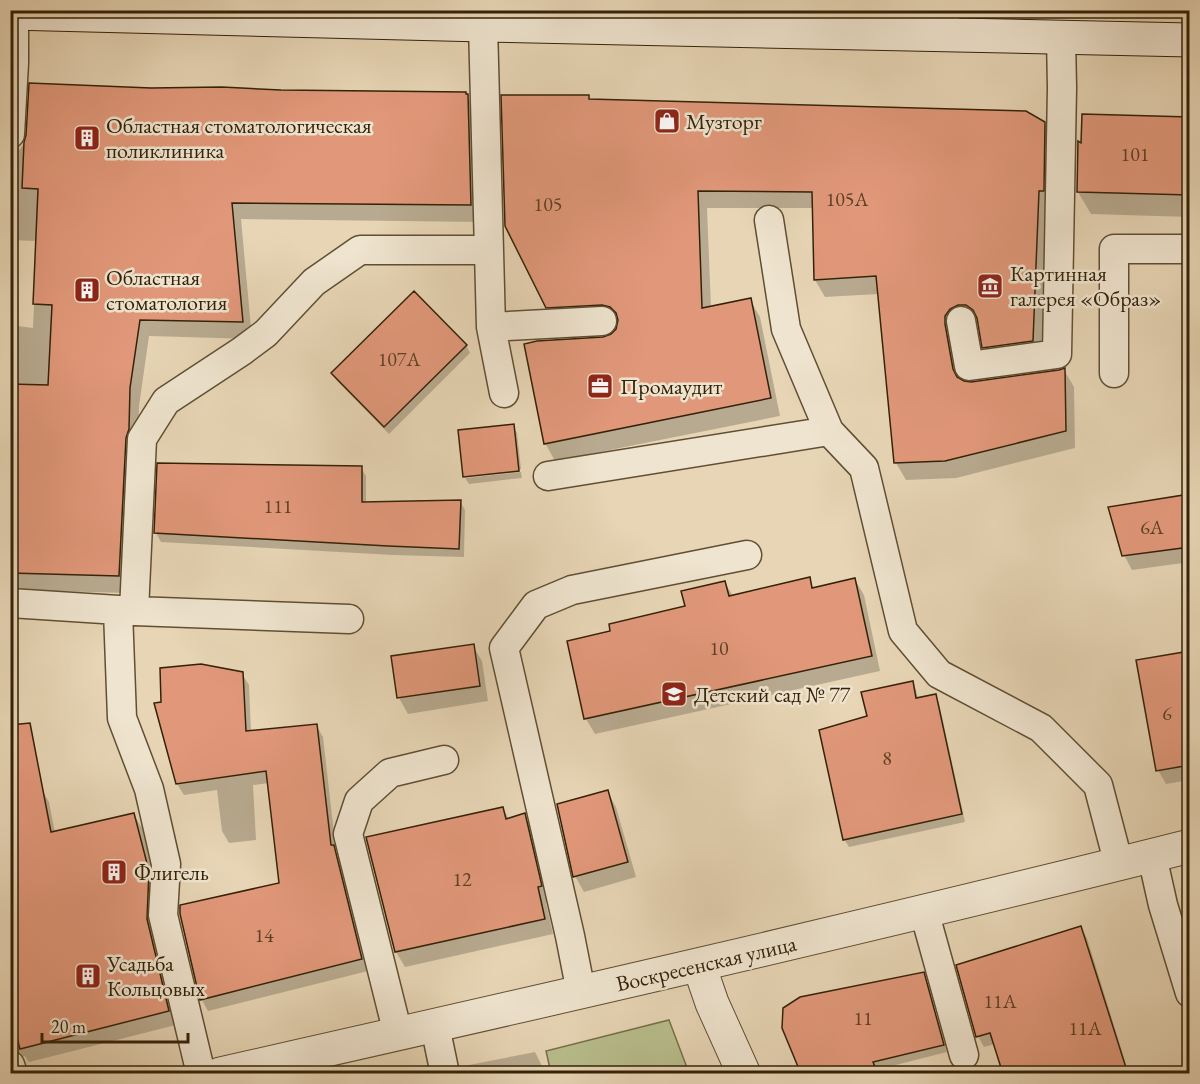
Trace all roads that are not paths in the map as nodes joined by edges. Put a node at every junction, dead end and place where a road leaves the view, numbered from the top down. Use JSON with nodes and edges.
{"nodes":[{"id":1,"x":12,"y":13,"type":"edge"},
{"id":2,"x":945,"y":22,"type":"edge"},
{"id":3,"x":483,"y":25,"type":"junction"},
{"id":4,"x":1060,"y":37,"type":"junction"},
{"id":5,"x":1190,"y":40,"type":"edge"},
{"id":6,"x":10,"y":134,"type":"edge"},
{"id":7,"x":769,"y":220,"type":"dead end"},
{"id":8,"x":1190,"y":249,"type":"edge"},
{"id":9,"x":489,"y":250,"type":"junction"},
{"id":10,"x":602,"y":321,"type":"dead end"},
{"id":11,"x":961,"y":321,"type":"dead end"},
{"id":12,"x":491,"y":327,"type":"junction"},
{"id":13,"x":1114,"y":373,"type":"dead end"},
{"id":14,"x":504,"y":393,"type":"dead end"},
{"id":15,"x":829,"y":431,"type":"junction"},
{"id":16,"x":548,"y":476,"type":"dead end"},
{"id":17,"x":747,"y":555,"type":"dead end"},
{"id":18,"x":10,"y":603,"type":"edge"},
{"id":19,"x":126,"y":611,"type":"junction"},
{"id":20,"x":349,"y":619,"type":"dead end"},
{"id":21,"x":444,"y":760,"type":"dead end"},
{"id":22,"x":1190,"y":846,"type":"edge"},
{"id":23,"x":1152,"y":856,"type":"junction"},
{"id":24,"x":1119,"y":865,"type":"junction"},
{"id":25,"x":924,"y":911,"type":"junction"},
{"id":26,"x":699,"y":965,"type":"junction"},
{"id":27,"x":582,"y":992,"type":"junction"},
{"id":28,"x":1190,"y":993,"type":"edge"},
{"id":29,"x":435,"y":1026,"type":"junction"},
{"id":30,"x":398,"y":1034,"type":"junction"},
{"id":31,"x":964,"y":1055,"type":"dead end"},
{"id":32,"x":10,"y":1065,"type":"edge"},
{"id":33,"x":13,"y":1074,"type":"edge"},
{"id":34,"x":201,"y":1074,"type":"edge"},
{"id":35,"x":220,"y":1074,"type":"edge"},
{"id":36,"x":445,"y":1074,"type":"edge"},
{"id":37,"x":744,"y":1074,"type":"edge"}],
"edges":[{"from":1,"to":3,"type":"main road"},
{"from":1,"to":6,"type":"lane"},
{"from":2,"to":3,"type":"main road"},
{"from":2,"to":4,"type":"main road"},
{"from":3,"to":9,"type":"lane"},
{"from":4,"to":5,"type":"main road"},
{"from":4,"to":11,"type":"lane"},
{"from":7,"to":15,"type":"lane"},
{"from":8,"to":13,"type":"lane"},
{"from":9,"to":12,"type":"lane"},
{"from":9,"to":19,"type":"lane"},
{"from":10,"to":12,"type":"lane"},
{"from":12,"to":14,"type":"lane"},
{"from":15,"to":16,"type":"lane"},
{"from":15,"to":24,"type":"lane"},
{"from":17,"to":27,"type":"lane"},
{"from":18,"to":19,"type":"lane"},
{"from":19,"to":20,"type":"lane"},
{"from":19,"to":34,"type":"lane"},
{"from":21,"to":30,"type":"lane"},
{"from":22,"to":23,"type":"main road","name":"Воскресенская улица"},
{"from":23,"to":24,"type":"main road","name":"Воскресенская улица"},
{"from":23,"to":28,"type":"lane"},
{"from":24,"to":25,"type":"main road","name":"Воскресенская улица"},
{"from":25,"to":26,"type":"main road","name":"Воскресенская улица"},
{"from":25,"to":31,"type":"lane"},
{"from":26,"to":27,"type":"main road","name":"Воскресенская улица"},
{"from":26,"to":37,"type":"main road"},
{"from":27,"to":29,"type":"main road","name":"Воскресенская улица"},
{"from":29,"to":30,"type":"main road","name":"Воскресенская улица"},
{"from":29,"to":36,"type":"lane"},
{"from":30,"to":35,"type":"main road","name":"Воскресенская улица"},
{"from":32,"to":33,"type":"lane"}]}
